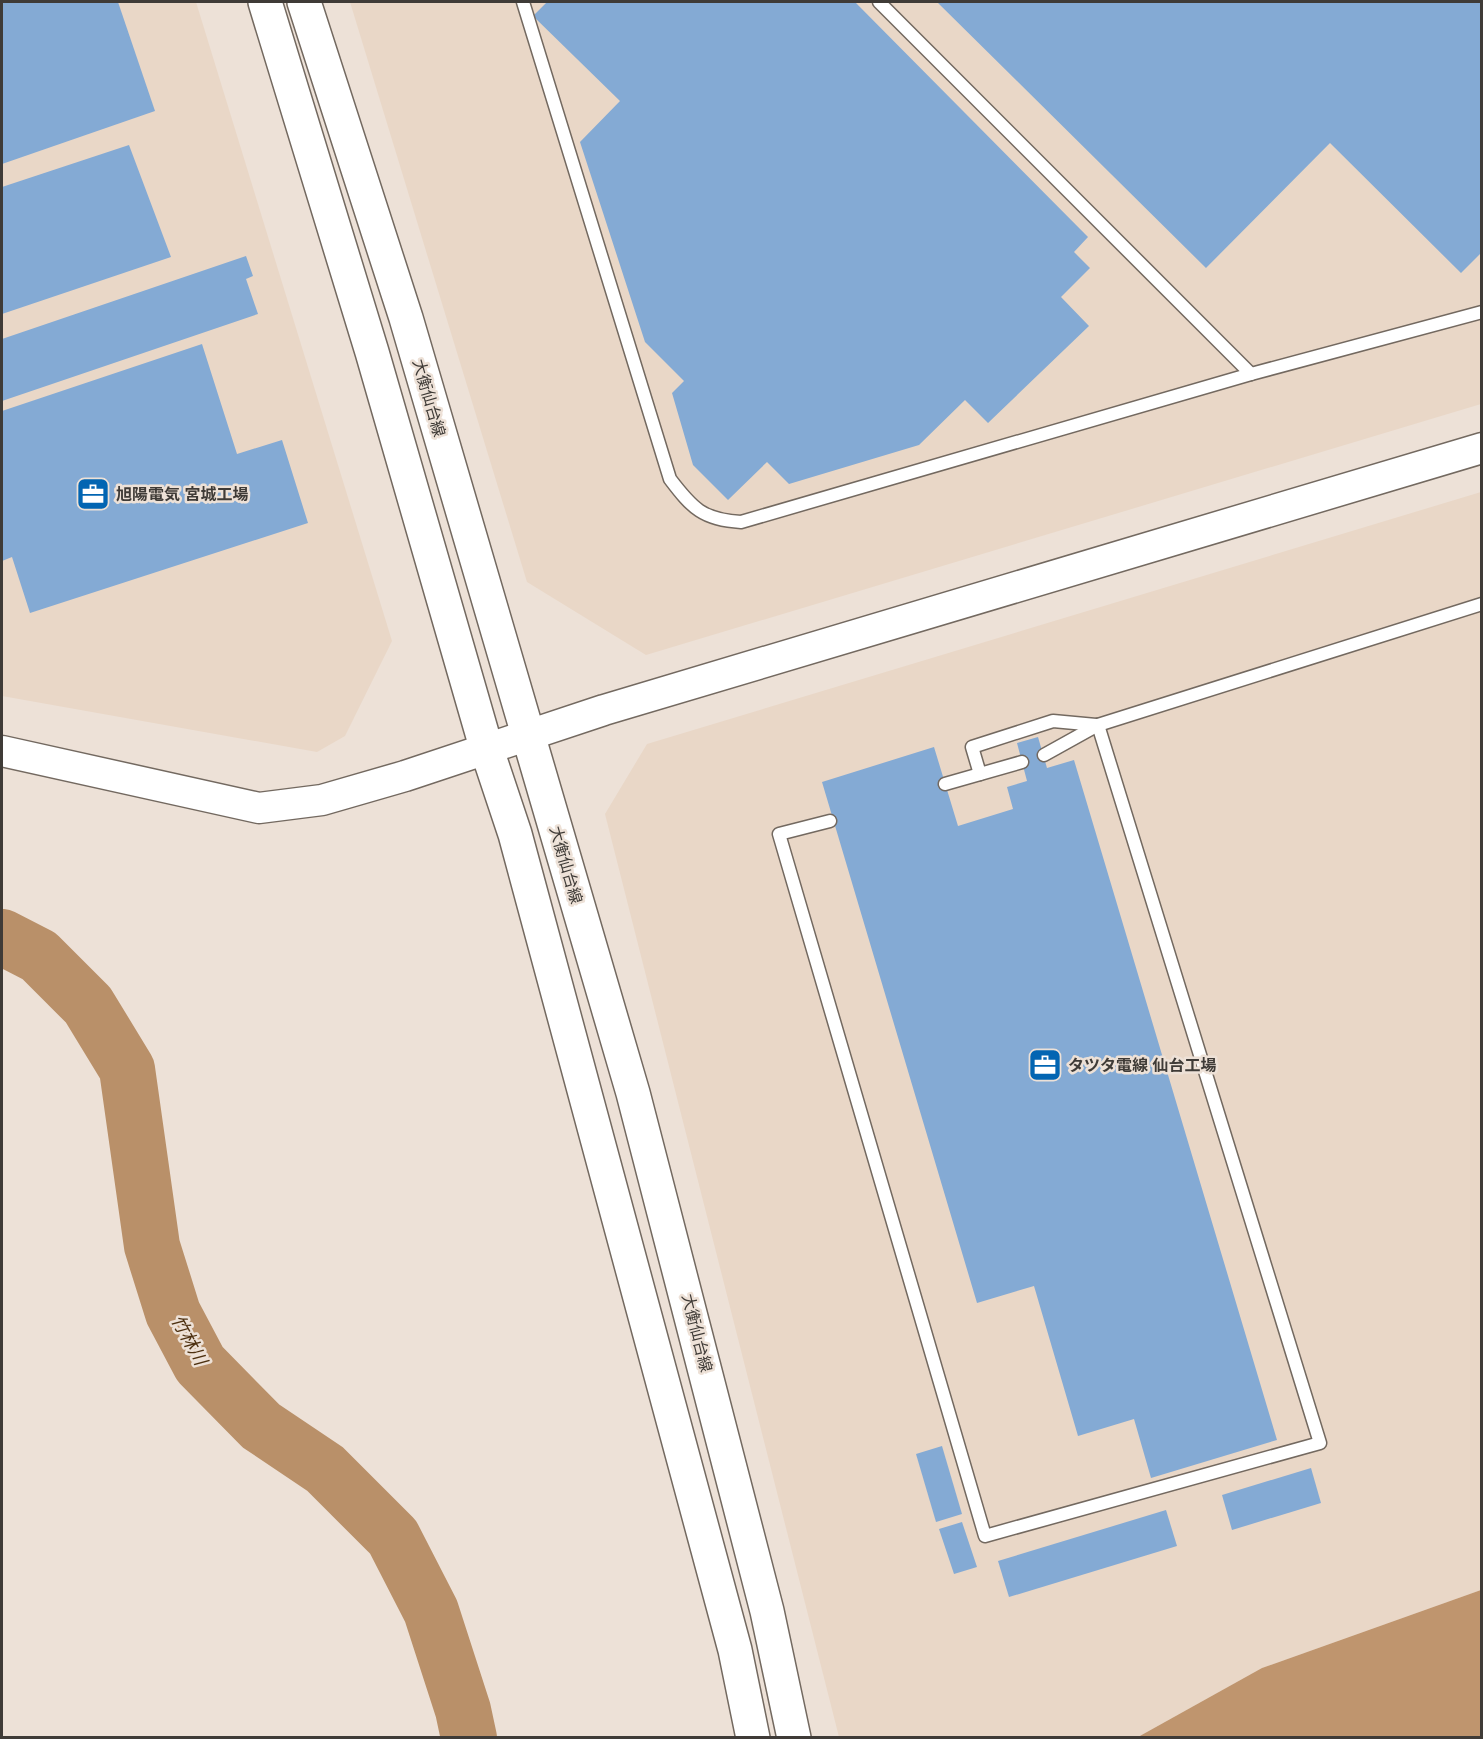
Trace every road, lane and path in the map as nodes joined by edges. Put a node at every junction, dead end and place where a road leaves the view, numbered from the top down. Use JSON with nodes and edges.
{"nodes":[{"id":1,"x":265,"y":2,"type":"edge"},
{"id":2,"x":304,"y":2,"type":"edge"},
{"id":3,"x":523,"y":2,"type":"edge"},
{"id":4,"x":879,"y":2,"type":"edge"},
{"id":5,"x":1482,"y":312,"type":"edge"},
{"id":6,"x":1251,"y":374,"type":"junction"},
{"id":7,"x":1482,"y":448,"type":"edge"},
{"id":8,"x":1482,"y":604,"type":"edge"},
{"id":9,"x":1098,"y":725,"type":"junction"},
{"id":10,"x":527,"y":735,"type":"junction"},
{"id":11,"x":486,"y":747,"type":"junction"},
{"id":12,"x":2,"y":751,"type":"edge"},
{"id":13,"x":1044,"y":755,"type":"dead end"},
{"id":14,"x":1022,"y":762,"type":"dead end"},
{"id":15,"x":980,"y":774,"type":"junction"},
{"id":16,"x":945,"y":784,"type":"dead end"},
{"id":17,"x":830,"y":821,"type":"dead end"},
{"id":18,"x":753,"y":1737,"type":"edge"},
{"id":19,"x":794,"y":1737,"type":"edge"}],
"edges":[{"from":1,"to":11,"type":"main road"},
{"from":2,"to":10,"type":"main road","name":"大衡仙台線"},
{"from":3,"to":6,"type":"lane"},
{"from":4,"to":6,"type":"lane"},
{"from":5,"to":6,"type":"lane"},
{"from":7,"to":10,"type":"street"},
{"from":8,"to":9,"type":"lane"},
{"from":9,"to":13,"type":"lane"},
{"from":9,"to":15,"type":"lane"},
{"from":9,"to":17,"type":"lane"},
{"from":10,"to":11,"type":"street"},
{"from":10,"to":19,"type":"main road","name":"大衡仙台線"},
{"from":11,"to":12,"type":"street"},
{"from":11,"to":18,"type":"main road"},
{"from":14,"to":15,"type":"lane"},
{"from":15,"to":16,"type":"lane"}]}
